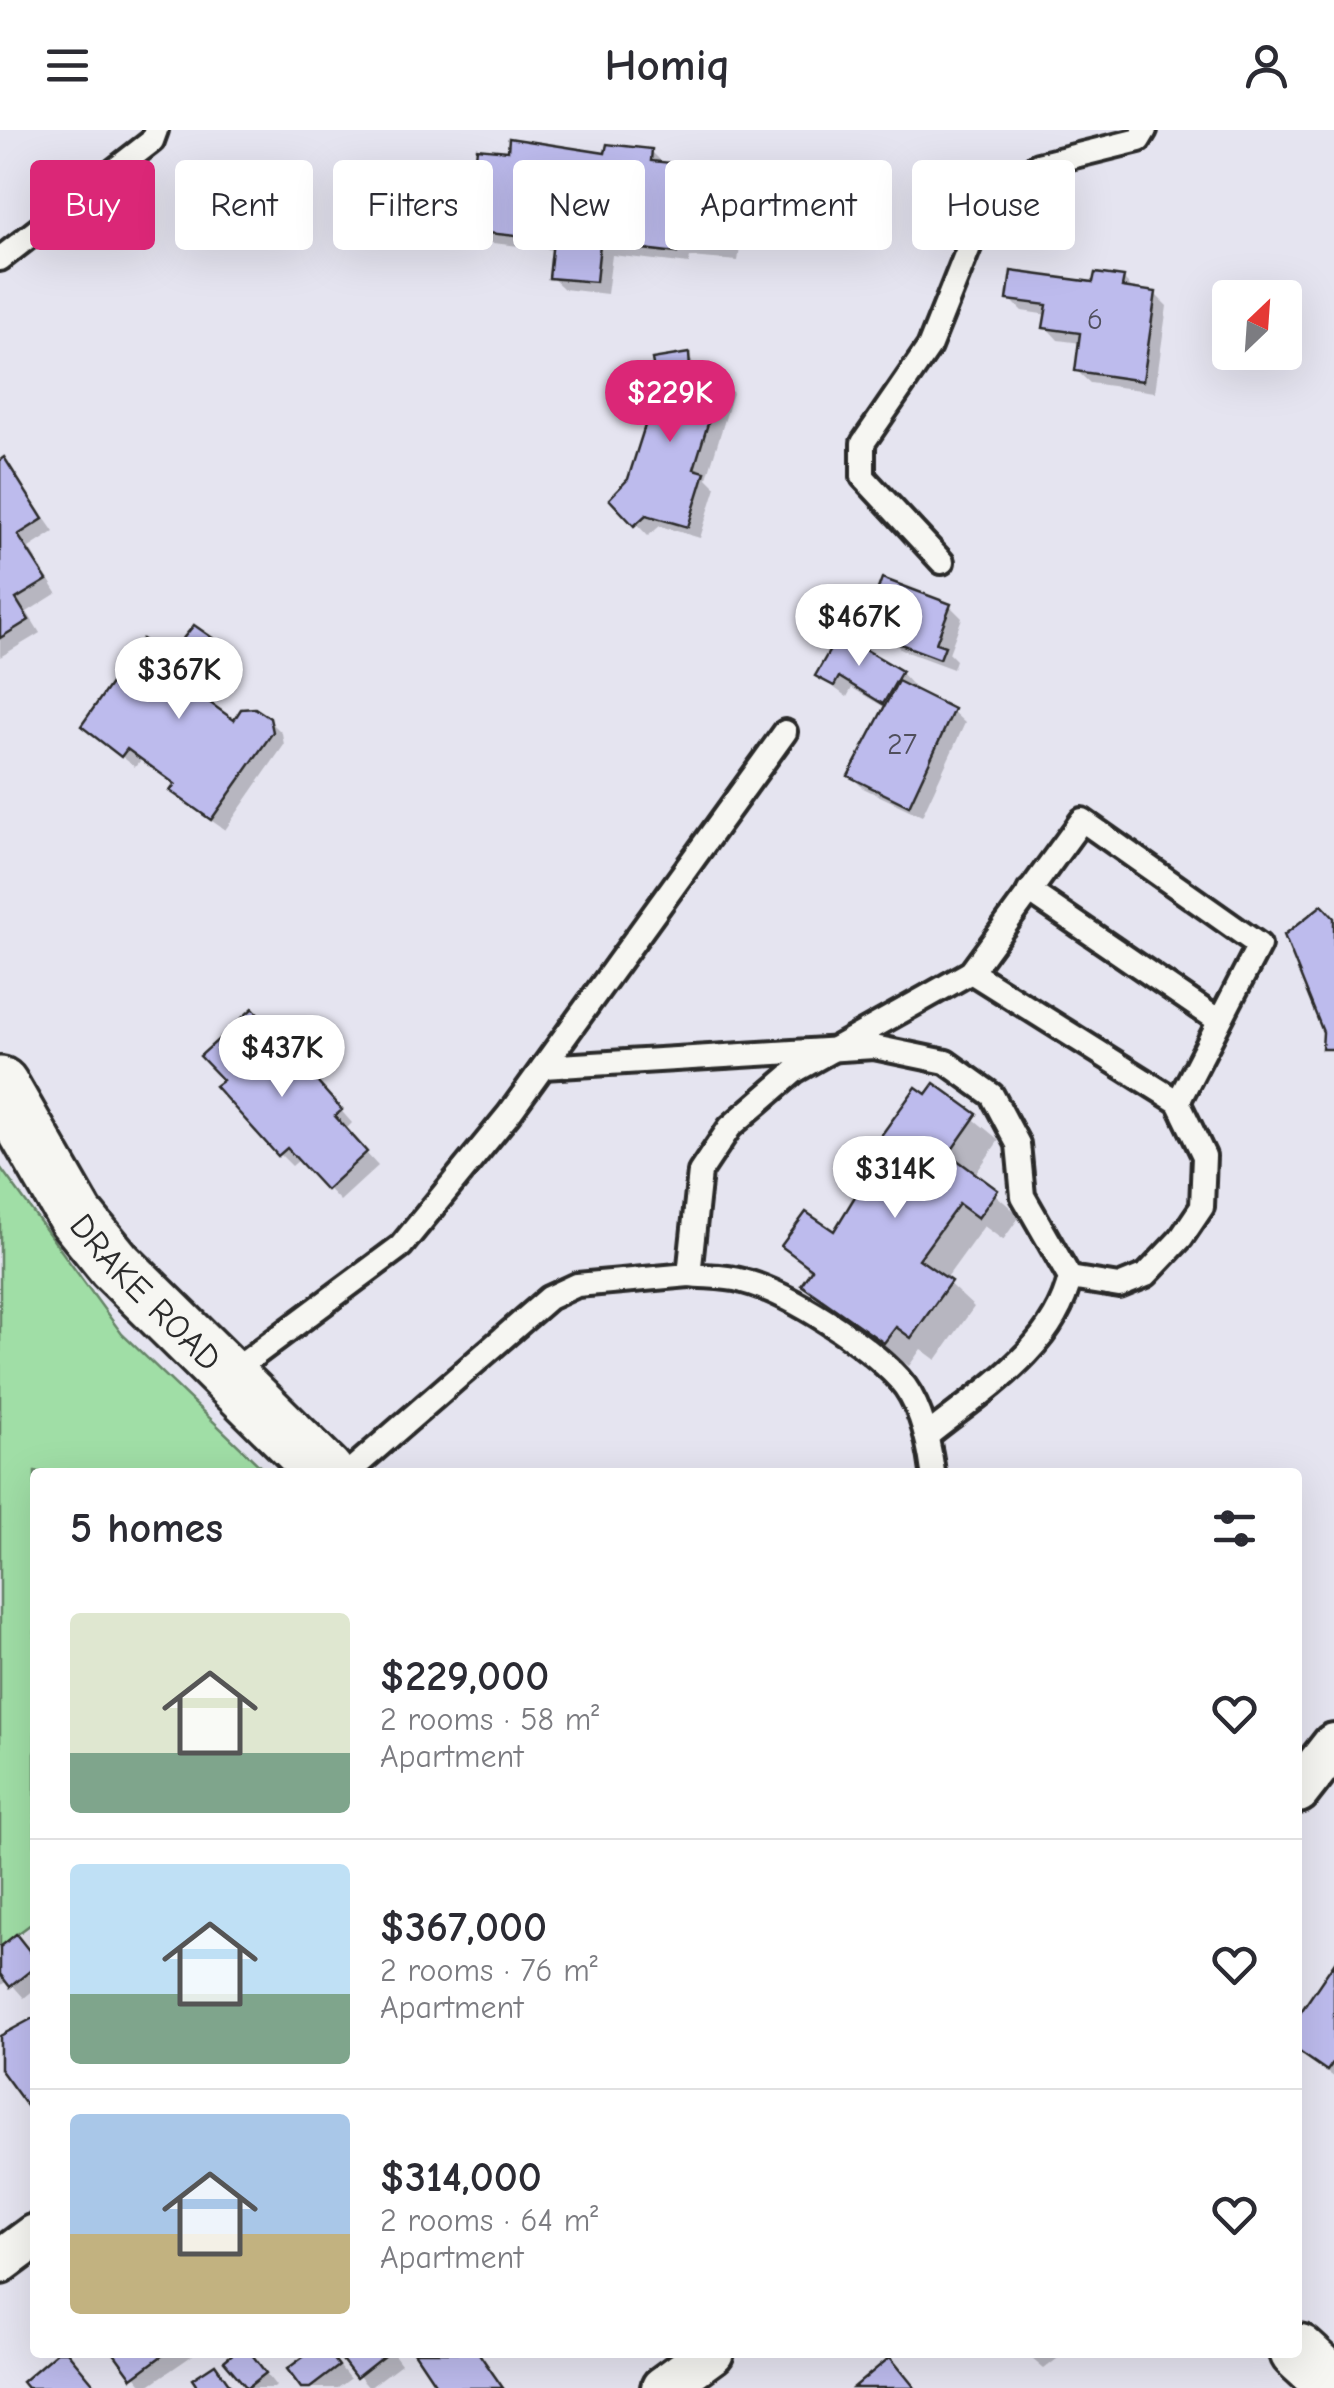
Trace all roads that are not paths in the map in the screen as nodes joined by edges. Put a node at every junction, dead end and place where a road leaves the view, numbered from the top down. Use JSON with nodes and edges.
{"nodes":[{"id":1,"x":156,"y":130,"type":"edge"},
{"id":2,"x":1145,"y":130,"type":"edge"},
{"id":3,"x":0,"y":260,"type":"edge"},
{"id":4,"x":942,"y":562,"type":"dead end"},
{"id":5,"x":786,"y":732,"type":"dead end"},
{"id":6,"x":1030,"y":892,"type":"junction"},
{"id":7,"x":971,"y":972,"type":"junction"},
{"id":8,"x":1219,"y":1022,"type":"junction"},
{"id":9,"x":832,"y":1053,"type":"junction"},
{"id":10,"x":543,"y":1067,"type":"junction"},
{"id":11,"x":0,"y":1085,"type":"edge"},
{"id":12,"x":1178,"y":1102,"type":"junction"},
{"id":13,"x":689,"y":1275,"type":"junction"},
{"id":14,"x":1070,"y":1278,"type":"junction"},
{"id":15,"x":225,"y":1377,"type":"junction"},
{"id":16,"x":928,"y":1435,"type":"junction"},
{"id":17,"x":320,"y":1468,"type":"edge"},
{"id":18,"x":353,"y":1468,"type":"edge"},
{"id":19,"x":932,"y":1468,"type":"edge"},
{"id":20,"x":1334,"y":1746,"type":"edge"},
{"id":21,"x":1302,"y":1785,"type":"edge"},
{"id":22,"x":30,"y":2240,"type":"edge"},
{"id":23,"x":0,"y":2262,"type":"edge"},
{"id":24,"x":1302,"y":2356,"type":"edge"},
{"id":25,"x":704,"y":2358,"type":"edge"},
{"id":26,"x":1334,"y":2385,"type":"edge"},
{"id":27,"x":663,"y":2388,"type":"edge"}],
"edges":[{"from":1,"to":3,"type":"lane"},
{"from":2,"to":4,"type":"lane"},
{"from":5,"to":10,"type":"lane"},
{"from":6,"to":7,"type":"lane"},
{"from":6,"to":8,"type":"lane"},
{"from":6,"to":8,"type":"lane"},
{"from":7,"to":9,"type":"lane"},
{"from":7,"to":12,"type":"lane"},
{"from":8,"to":12,"type":"lane"},
{"from":9,"to":10,"type":"lane"},
{"from":9,"to":13,"type":"lane"},
{"from":9,"to":14,"type":"lane"},
{"from":10,"to":15,"type":"lane"},
{"from":11,"to":15,"type":"street","name":"DRAKE ROAD"},
{"from":12,"to":14,"type":"lane"},
{"from":13,"to":16,"type":"lane"},
{"from":13,"to":18,"type":"lane"},
{"from":14,"to":16,"type":"lane"},
{"from":15,"to":17,"type":"street","name":"DRAKE ROAD"},
{"from":16,"to":19,"type":"lane"},
{"from":20,"to":21,"type":"street"},
{"from":22,"to":23,"type":"street"},
{"from":24,"to":26,"type":"street"},
{"from":25,"to":27,"type":"street"}]}
